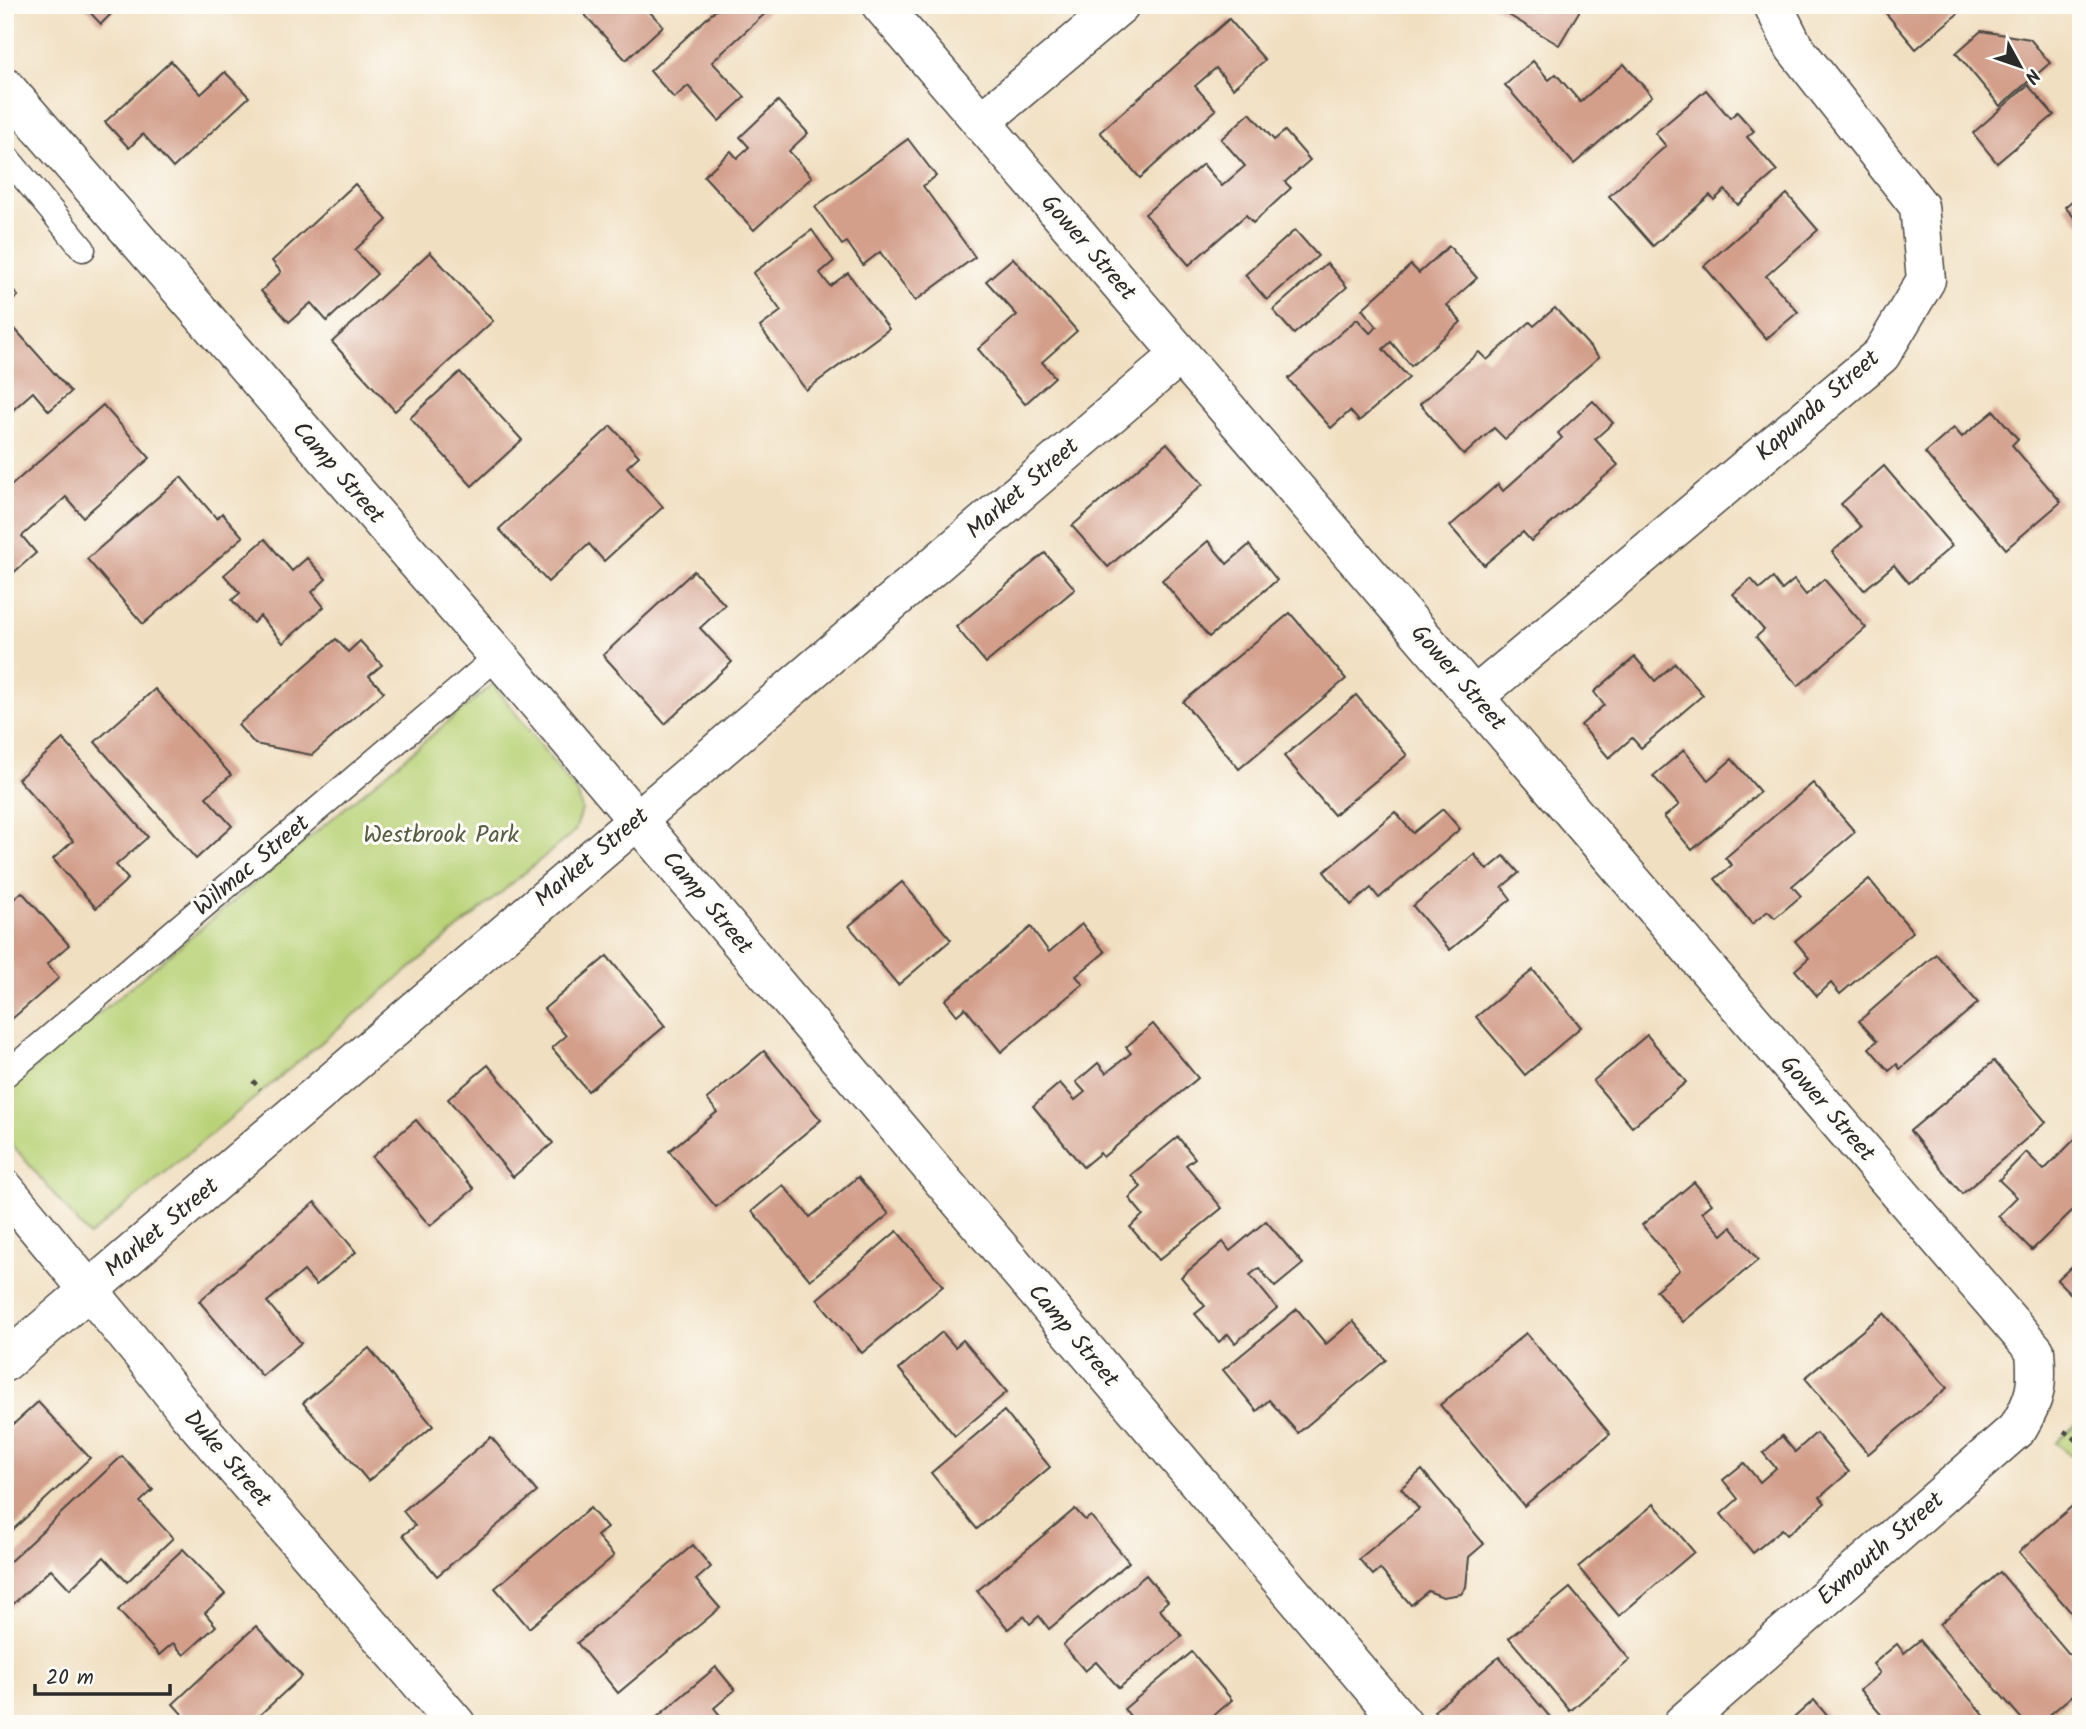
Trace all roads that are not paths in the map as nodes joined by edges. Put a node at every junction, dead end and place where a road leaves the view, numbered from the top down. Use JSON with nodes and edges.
{"nodes":[{"id":1,"x":881,"y":5,"type":"edge"},
{"id":2,"x":1121,"y":5,"type":"edge"},
{"id":3,"x":1773,"y":5,"type":"edge"},
{"id":4,"x":5,"y":87,"type":"edge"},
{"id":5,"x":981,"y":122,"type":"junction"},
{"id":6,"x":5,"y":155,"type":"edge"},
{"id":7,"x":83,"y":249,"type":"dead end"},
{"id":8,"x":1180,"y":355,"type":"junction"},
{"id":9,"x":498,"y":656,"type":"junction"},
{"id":10,"x":1474,"y":697,"type":"junction"},
{"id":11,"x":636,"y":820,"type":"junction"},
{"id":12,"x":5,"y":1075,"type":"edge"},
{"id":13,"x":5,"y":1189,"type":"edge"},
{"id":14,"x":89,"y":1291,"type":"junction"},
{"id":15,"x":2035,"y":1351,"type":"joint"},
{"id":16,"x":5,"y":1362,"type":"edge"},
{"id":17,"x":456,"y":1724,"type":"edge"},
{"id":18,"x":1403,"y":1724,"type":"edge"},
{"id":19,"x":1682,"y":1724,"type":"edge"}],
"edges":[{"from":1,"to":5,"type":"street","name":"Gower Street"},
{"from":2,"to":5,"type":"street"},
{"from":3,"to":10,"type":"street","name":"Kapunda Street"},
{"from":4,"to":9,"type":"street","name":"Camp Street"},
{"from":5,"to":8,"type":"street","name":"Gower Street"},
{"from":6,"to":7,"type":"lane"},
{"from":8,"to":10,"type":"street","name":"Gower Street"},
{"from":8,"to":11,"type":"street","name":"Market Street"},
{"from":9,"to":11,"type":"street","name":"Camp Street"},
{"from":9,"to":12,"type":"lane","name":"Wilmac Street"},
{"from":10,"to":15,"type":"street","name":"Gower Street"},
{"from":11,"to":14,"type":"street","name":"Market Street"},
{"from":11,"to":18,"type":"street","name":"Camp Street"},
{"from":13,"to":14,"type":"street","name":"Duke Street"},
{"from":14,"to":16,"type":"street","name":"Market Street"},
{"from":14,"to":17,"type":"street","name":"Duke Street"},
{"from":15,"to":19,"type":"street","name":"Exmouth Street"}]}
